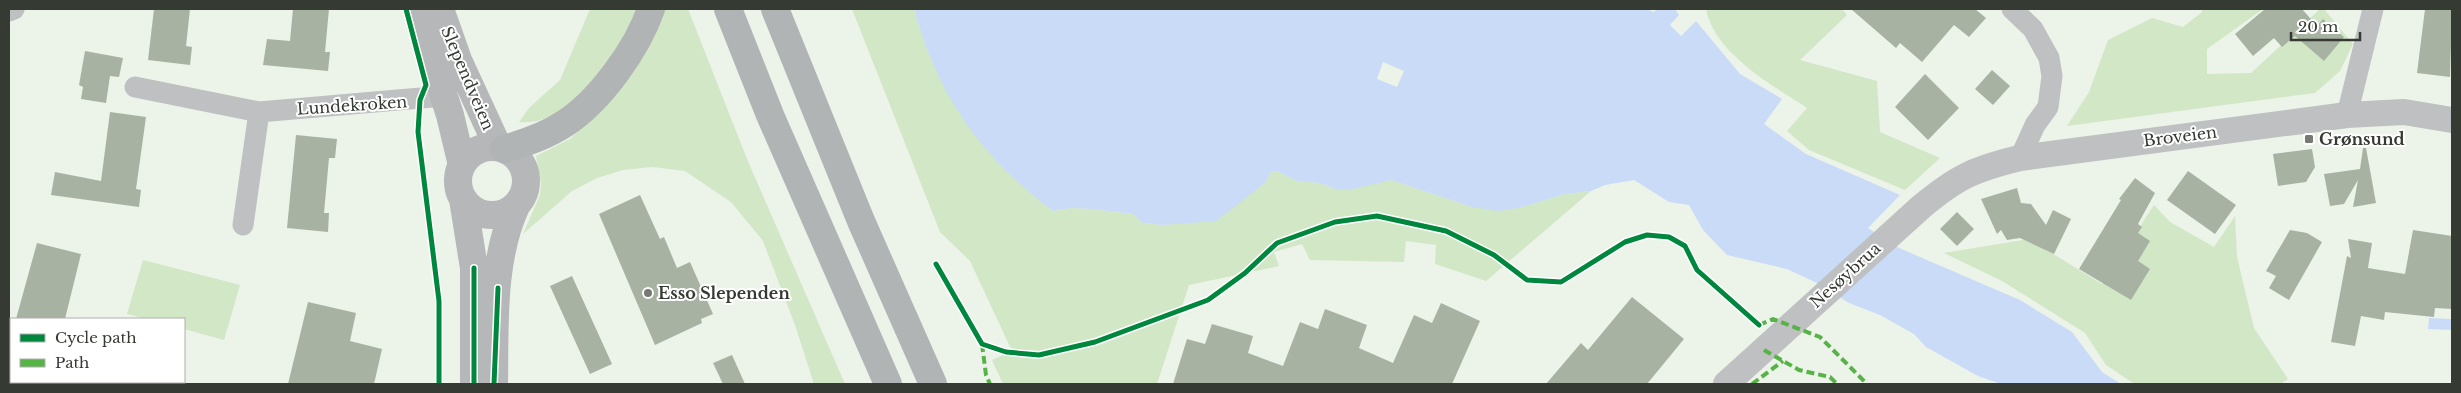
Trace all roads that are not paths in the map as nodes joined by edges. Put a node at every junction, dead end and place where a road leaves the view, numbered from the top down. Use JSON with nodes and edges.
{"nodes":[{"id":1,"x":14,"y":9,"type":"edge"},
{"id":2,"x":418,"y":9,"type":"edge"},
{"id":3,"x":440,"y":9,"type":"edge"},
{"id":4,"x":650,"y":9,"type":"edge"},
{"id":5,"x":728,"y":9,"type":"edge"},
{"id":6,"x":775,"y":9,"type":"edge"},
{"id":7,"x":2012,"y":9,"type":"edge"},
{"id":8,"x":2373,"y":9,"type":"edge"},
{"id":9,"x":9,"y":11,"type":"edge"},
{"id":10,"x":135,"y":88,"type":"dead end"},
{"id":11,"x":444,"y":96,"type":"junction"},
{"id":12,"x":259,"y":112,"type":"junction"},
{"id":13,"x":2347,"y":115,"type":"junction"},
{"id":14,"x":2452,"y":120,"type":"edge"},
{"id":15,"x":501,"y":148,"type":"junction"},
{"id":16,"x":2020,"y":158,"type":"junction"},
{"id":17,"x":462,"y":165,"type":"junction"},
{"id":18,"x":463,"y":199,"type":"junction"},
{"id":19,"x":516,"y":206,"type":"junction"},
{"id":20,"x":1921,"y":207,"type":"joint"},
{"id":21,"x":243,"y":225,"type":"dead end"},
{"id":22,"x":881,"y":377,"type":"edge"},
{"id":23,"x":474,"y":384,"type":"edge"},
{"id":24,"x":494,"y":384,"type":"edge"},
{"id":25,"x":933,"y":384,"type":"edge"},
{"id":26,"x":1726,"y":384,"type":"edge"}],
"edges":[{"from":1,"to":9,"type":"street"},
{"from":2,"to":11,"type":"main road","name":"Slependveien"},
{"from":3,"to":15,"type":"main road","name":"Slependveien"},
{"from":4,"to":15,"type":"highway"},
{"from":5,"to":22,"type":"highway"},
{"from":6,"to":25,"type":"highway"},
{"from":7,"to":16,"type":"street"},
{"from":8,"to":13,"type":"street"},
{"from":10,"to":12,"type":"street","name":"Lundekroken"},
{"from":11,"to":12,"type":"street","name":"Lundekroken"},
{"from":11,"to":17,"type":"main road","name":"Slependveien"},
{"from":12,"to":21,"type":"street"},
{"from":13,"to":14,"type":"street","name":"Broveien"},
{"from":13,"to":16,"type":"street","name":"Broveien"},
{"from":15,"to":17,"type":"main road"},
{"from":15,"to":19,"type":"main road"},
{"from":16,"to":20,"type":"street","name":"Broveien"},
{"from":17,"to":18,"type":"main road"},
{"from":18,"to":19,"type":"main road"},
{"from":18,"to":23,"type":"main road"},
{"from":19,"to":24,"type":"main road"},
{"from":20,"to":26,"type":"street","name":"Nesøybrua"}]}
